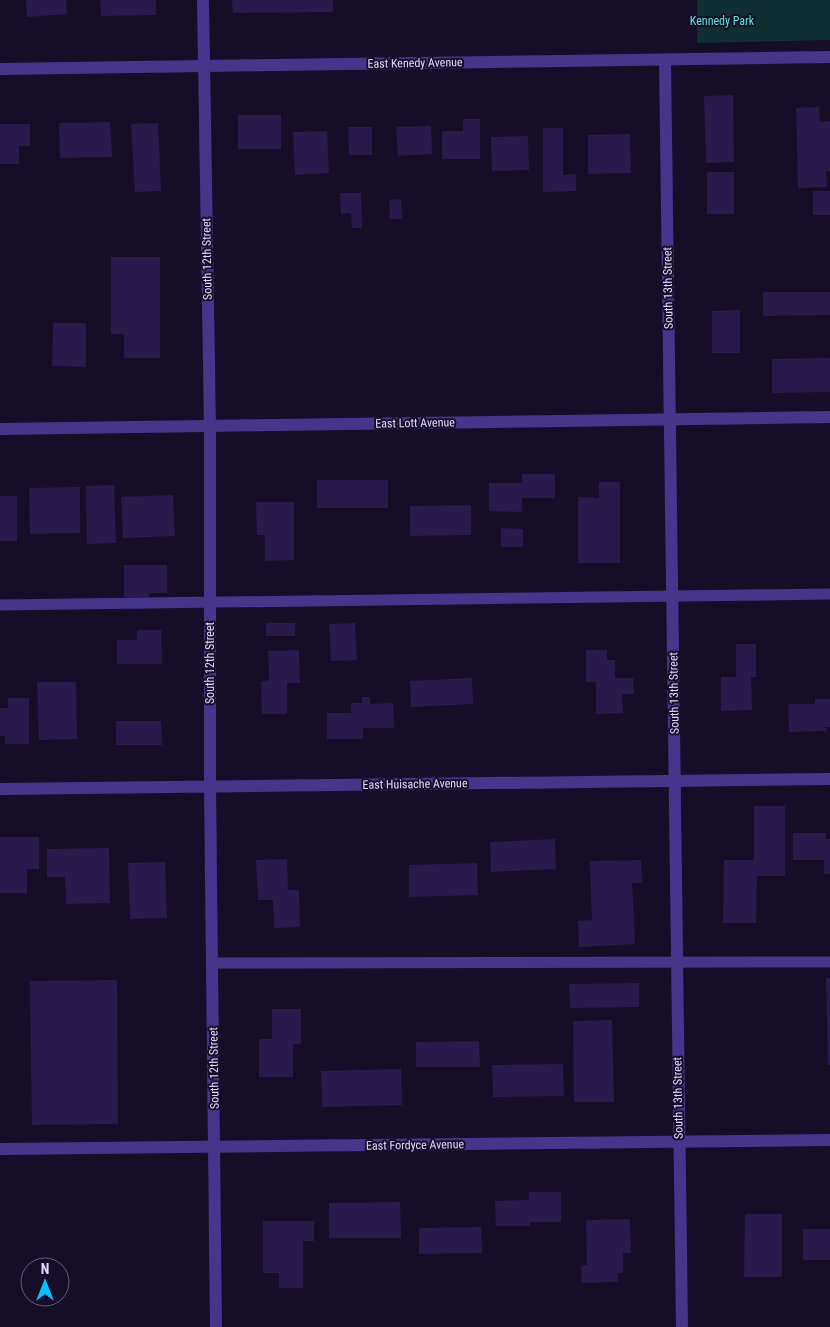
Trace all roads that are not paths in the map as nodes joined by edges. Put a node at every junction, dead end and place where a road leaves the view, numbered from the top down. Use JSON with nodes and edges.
{"nodes":[{"id":1,"x":203,"y":0,"type":"edge"},
{"id":2,"x":830,"y":57,"type":"edge"},
{"id":3,"x":665,"y":60,"type":"junction"},
{"id":4,"x":203,"y":66,"type":"junction"},
{"id":5,"x":0,"y":69,"type":"edge"},
{"id":6,"x":830,"y":417,"type":"edge"},
{"id":7,"x":670,"y":418,"type":"junction"},
{"id":8,"x":210,"y":427,"type":"junction"},
{"id":9,"x":0,"y":429,"type":"edge"},
{"id":10,"x":830,"y":594,"type":"edge"},
{"id":11,"x":672,"y":595,"type":"junction"},
{"id":12,"x":210,"y":603,"type":"junction"},
{"id":13,"x":0,"y":605,"type":"edge"},
{"id":14,"x":830,"y":780,"type":"edge"},
{"id":15,"x":675,"y":781,"type":"junction"},
{"id":16,"x":210,"y":786,"type":"junction"},
{"id":17,"x":0,"y":789,"type":"edge"},
{"id":18,"x":677,"y":962,"type":"junction"},
{"id":19,"x":830,"y":962,"type":"edge"},
{"id":20,"x":212,"y":963,"type":"junction"},
{"id":21,"x":830,"y":1140,"type":"edge"},
{"id":22,"x":679,"y":1142,"type":"junction"},
{"id":23,"x":215,"y":1146,"type":"junction"},
{"id":24,"x":0,"y":1149,"type":"edge"},
{"id":25,"x":216,"y":1327,"type":"edge"},
{"id":26,"x":682,"y":1327,"type":"edge"}],
"edges":[{"from":1,"to":4,"type":"street","name":"South 12th Street"},
{"from":2,"to":3,"type":"street","name":"East Kenedy Avenue"},
{"from":3,"to":4,"type":"street","name":"East Kenedy Avenue"},
{"from":3,"to":7,"type":"street","name":"South 13th Street"},
{"from":4,"to":5,"type":"street","name":"East Kenedy Avenue"},
{"from":4,"to":8,"type":"street","name":"South 12th Street"},
{"from":6,"to":7,"type":"street","name":"East Lott Avenue"},
{"from":7,"to":8,"type":"street","name":"East Lott Avenue"},
{"from":7,"to":11,"type":"street","name":"South 13th Street"},
{"from":8,"to":9,"type":"street","name":"East Lott Avenue"},
{"from":8,"to":12,"type":"street","name":"South 12th Street"},
{"from":10,"to":11,"type":"lane"},
{"from":11,"to":12,"type":"lane"},
{"from":11,"to":15,"type":"street","name":"South 13th Street"},
{"from":12,"to":13,"type":"lane"},
{"from":12,"to":16,"type":"street","name":"South 12th Street"},
{"from":14,"to":15,"type":"street","name":"East Huisache Avenue"},
{"from":15,"to":16,"type":"street","name":"East Huisache Avenue"},
{"from":15,"to":18,"type":"street","name":"South 13th Street"},
{"from":16,"to":17,"type":"street","name":"East Huisache Avenue"},
{"from":16,"to":20,"type":"street","name":"South 12th Street"},
{"from":18,"to":19,"type":"lane"},
{"from":18,"to":20,"type":"lane"},
{"from":18,"to":22,"type":"street","name":"South 13th Street"},
{"from":20,"to":23,"type":"street","name":"South 12th Street"},
{"from":21,"to":22,"type":"street","name":"East Fordyce Avenue"},
{"from":22,"to":23,"type":"street","name":"East Fordyce Avenue"},
{"from":22,"to":26,"type":"street","name":"South 13th Street"},
{"from":23,"to":24,"type":"street","name":"East Fordyce Avenue"},
{"from":23,"to":25,"type":"street","name":"South 12th Street"}]}
